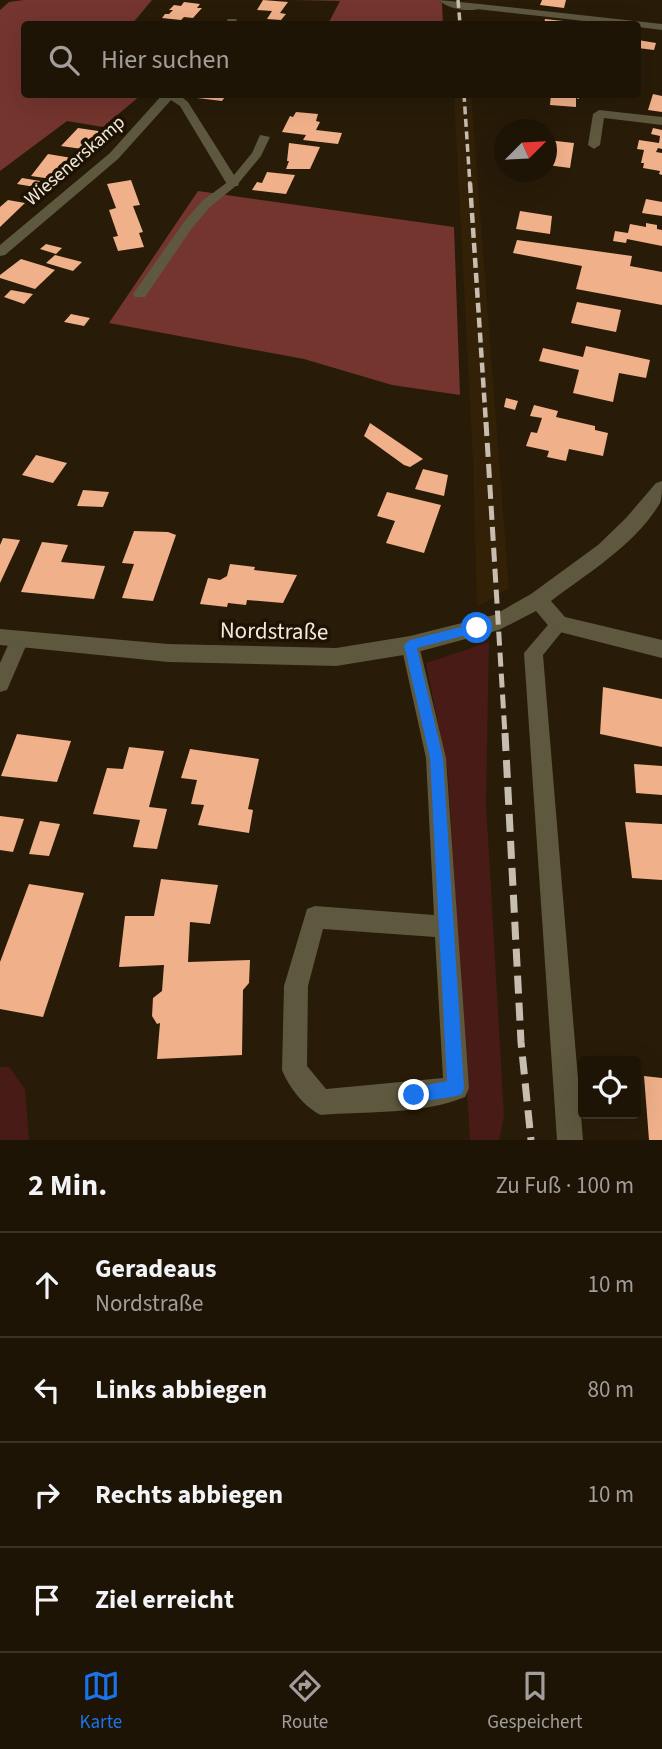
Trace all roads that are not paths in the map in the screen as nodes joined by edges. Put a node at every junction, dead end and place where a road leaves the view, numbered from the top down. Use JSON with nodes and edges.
{"nodes":[{"id":1,"x":444,"y":0,"type":"edge"},
{"id":2,"x":485,"y":5,"type":"edge"},
{"id":3,"x":595,"y":21,"type":"edge"},
{"id":4,"x":641,"y":25,"type":"edge"},
{"id":5,"x":662,"y":26,"type":"edge"},
{"id":6,"x":166,"y":98,"type":"edge"},
{"id":7,"x":176,"y":98,"type":"edge"},
{"id":8,"x":662,"y":121,"type":"edge"},
{"id":9,"x":264,"y":138,"type":"dead end"},
{"id":10,"x":594,"y":145,"type":"dead end"},
{"id":11,"x":233,"y":183,"type":"junction"},
{"id":12,"x":0,"y":252,"type":"edge"},
{"id":13,"x":140,"y":294,"type":"dead end"},
{"id":14,"x":662,"y":488,"type":"edge"},
{"id":15,"x":538,"y":600,"type":"junction"},
{"id":16,"x":559,"y":624,"type":"junction"},
{"id":17,"x":10,"y":638,"type":"edge"},
{"id":18,"x":410,"y":645,"type":"junction"},
{"id":19,"x":662,"y":649,"type":"edge"},
{"id":20,"x":0,"y":684,"type":"edge"},
{"id":21,"x":448,"y":927,"type":"junction"},
{"id":22,"x":570,"y":1140,"type":"edge"}],
"edges":[{"from":1,"to":2,"type":"lane"},
{"from":2,"to":3,"type":"street"},
{"from":4,"to":5,"type":"street"},
{"from":6,"to":12,"type":"street","name":"Wiesenerskamp"},
{"from":7,"to":11,"type":"street","name":"Wiesenerskamp"},
{"from":8,"to":10,"type":"street"},
{"from":9,"to":11,"type":"lane"},
{"from":11,"to":13,"type":"lane"},
{"from":14,"to":15,"type":"street","name":"Nordstraße"},
{"from":15,"to":16,"type":"street"},
{"from":15,"to":18,"type":"street","name":"Nordstraße"},
{"from":16,"to":19,"type":"street"},
{"from":16,"to":22,"type":"lane"},
{"from":17,"to":18,"type":"street","name":"Nordstraße"},
{"from":17,"to":20,"type":"lane"},
{"from":18,"to":21,"type":"lane"},
{"from":21,"to":21,"type":"lane"}]}
